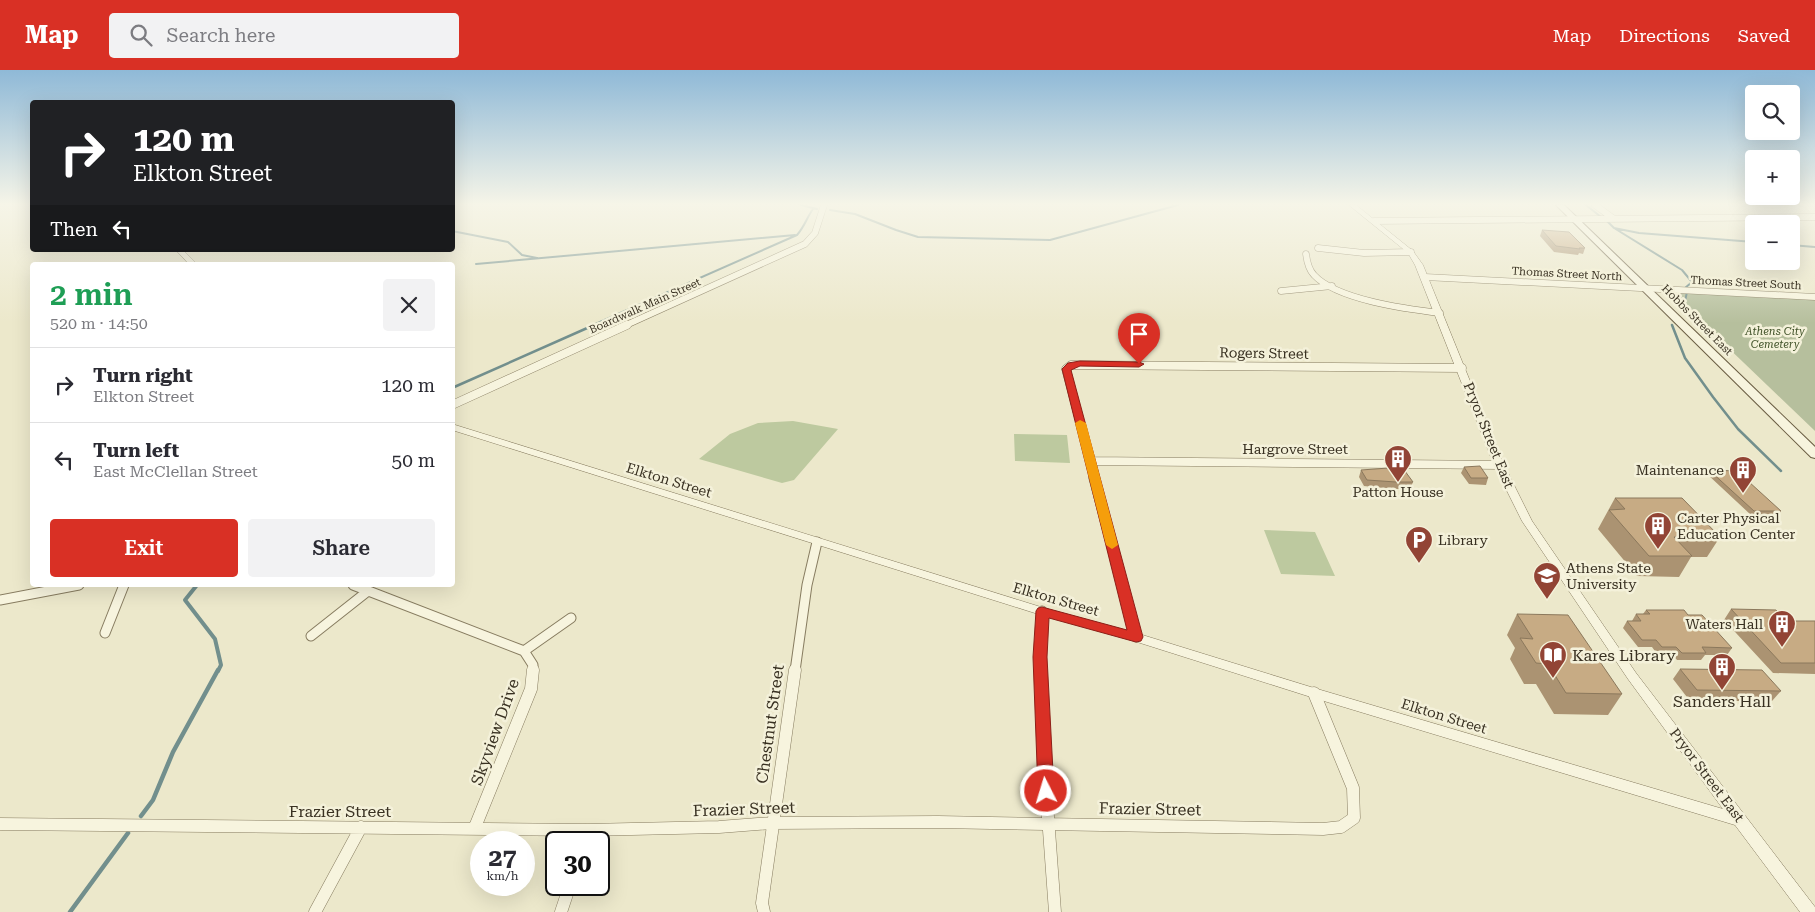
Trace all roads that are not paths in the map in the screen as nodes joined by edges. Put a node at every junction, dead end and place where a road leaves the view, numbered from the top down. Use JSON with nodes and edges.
{"nodes":[{"id":1,"x":804,"y":244,"type":"edge"},
{"id":2,"x":1402,"y":244,"type":"edge"},
{"id":3,"x":1601,"y":244,"type":"edge"},
{"id":4,"x":1318,"y":248,"type":"dead end"},
{"id":5,"x":181,"y":252,"type":"edge"},
{"id":6,"x":1411,"y":252,"type":"junction"},
{"id":7,"x":1306,"y":254,"type":"dead end"},
{"id":8,"x":191,"y":262,"type":"edge"},
{"id":9,"x":1426,"y":277,"type":"junction"},
{"id":10,"x":1332,"y":286,"type":"junction"},
{"id":11,"x":1647,"y":288,"type":"junction"},
{"id":12,"x":1281,"y":291,"type":"dead end"},
{"id":13,"x":1815,"y":296,"type":"edge"},
{"id":14,"x":1440,"y":313,"type":"junction"},
{"id":15,"x":1462,"y":368,"type":"junction"},
{"id":16,"x":455,"y":404,"type":"edge"},
{"id":17,"x":455,"y":428,"type":"edge"},
{"id":18,"x":1815,"y":454,"type":"edge"},
{"id":19,"x":1090,"y":462,"type":"junction"},
{"id":20,"x":1499,"y":465,"type":"junction"},
{"id":21,"x":817,"y":542,"type":"junction"},
{"id":22,"x":68,"y":587,"type":"edge"},
{"id":23,"x":123,"y":587,"type":"edge"},
{"id":24,"x":358,"y":587,"type":"edge"},
{"id":25,"x":368,"y":591,"type":"junction"},
{"id":26,"x":0,"y":600,"type":"edge"},
{"id":27,"x":1042,"y":611,"type":"junction"},
{"id":28,"x":571,"y":618,"type":"dead end"},
{"id":29,"x":105,"y":633,"type":"dead end"},
{"id":30,"x":311,"y":636,"type":"dead end"},
{"id":31,"x":1136,"y":637,"type":"junction"},
{"id":32,"x":524,"y":651,"type":"junction"},
{"id":33,"x":1314,"y":693,"type":"junction"},
{"id":34,"x":1740,"y":820,"type":"junction"},
{"id":35,"x":772,"y":823,"type":"junction"},
{"id":36,"x":0,"y":824,"type":"edge"},
{"id":37,"x":1048,"y":824,"type":"junction"},
{"id":38,"x":361,"y":827,"type":"junction"},
{"id":39,"x":475,"y":827,"type":"junction"},
{"id":40,"x":545,"y":833,"type":"edge"},
{"id":41,"x":610,"y":834,"type":"edge"},
{"id":42,"x":566,"y":896,"type":"edge"},
{"id":43,"x":315,"y":912,"type":"edge"},
{"id":44,"x":561,"y":912,"type":"edge"},
{"id":45,"x":764,"y":912,"type":"edge"},
{"id":46,"x":1055,"y":912,"type":"edge"},
{"id":47,"x":1809,"y":912,"type":"edge"}],
"edges":[{"from":1,"to":16,"type":"street","name":"Boardwalk Main Street"},
{"from":2,"to":6,"type":"street","name":"Pryor Street East"},
{"from":3,"to":11,"type":"main road","name":"Hobbs Street East"},
{"from":4,"to":6,"type":"street"},
{"from":5,"to":8,"type":"street"},
{"from":6,"to":9,"type":"street","name":"Pryor Street East"},
{"from":7,"to":10,"type":"street"},
{"from":9,"to":11,"type":"street","name":"Thomas Street North"},
{"from":9,"to":14,"type":"street","name":"Pryor Street East"},
{"from":10,"to":12,"type":"street"},
{"from":10,"to":14,"type":"street"},
{"from":11,"to":13,"type":"street","name":"Thomas Street South"},
{"from":11,"to":18,"type":"main road","name":"Hobbs Street East"},
{"from":14,"to":15,"type":"street","name":"Pryor Street East"},
{"from":15,"to":19,"type":"street","name":"Rogers Street"},
{"from":15,"to":20,"type":"street","name":"Pryor Street East"},
{"from":17,"to":21,"type":"street","name":"Elkton Street"},
{"from":19,"to":20,"type":"street","name":"Hargrove Street"},
{"from":19,"to":31,"type":"street"},
{"from":20,"to":34,"type":"street","name":"Pryor Street East"},
{"from":21,"to":27,"type":"street","name":"Elkton Street"},
{"from":21,"to":35,"type":"street","name":"Chestnut Street"},
{"from":22,"to":26,"type":"street"},
{"from":23,"to":29,"type":"street"},
{"from":24,"to":25,"type":"street"},
{"from":25,"to":30,"type":"street"},
{"from":25,"to":32,"type":"street"},
{"from":27,"to":31,"type":"street","name":"Elkton Street"},
{"from":27,"to":37,"type":"street"},
{"from":28,"to":32,"type":"street"},
{"from":31,"to":33,"type":"street","name":"Elkton Street"},
{"from":32,"to":39,"type":"street","name":"Skyview Drive"},
{"from":33,"to":34,"type":"street","name":"Elkton Street"},
{"from":33,"to":37,"type":"street","name":"Frazier Street"},
{"from":34,"to":47,"type":"street","name":"Pryor Street East"},
{"from":35,"to":37,"type":"street","name":"Frazier Street"},
{"from":35,"to":41,"type":"street","name":"Frazier Street"},
{"from":35,"to":45,"type":"street","name":"Chestnut Street"},
{"from":36,"to":38,"type":"street","name":"Frazier Street"},
{"from":37,"to":46,"type":"street"},
{"from":38,"to":39,"type":"street","name":"Frazier Street"},
{"from":38,"to":43,"type":"street"},
{"from":39,"to":40,"type":"street","name":"Frazier Street"},
{"from":42,"to":44,"type":"street"}]}
